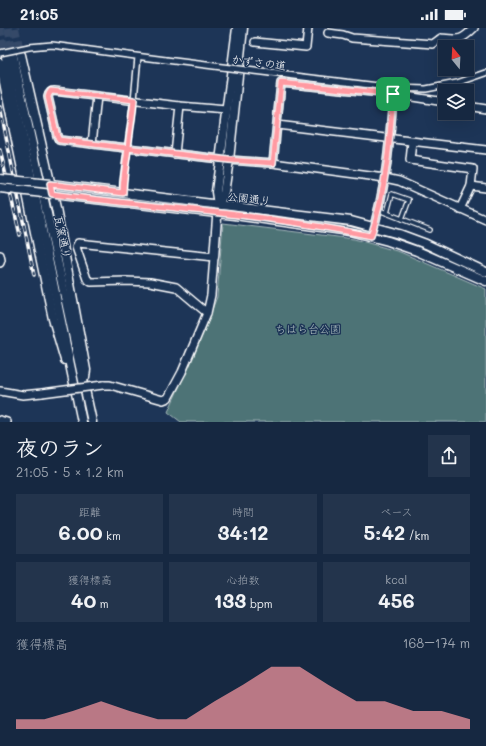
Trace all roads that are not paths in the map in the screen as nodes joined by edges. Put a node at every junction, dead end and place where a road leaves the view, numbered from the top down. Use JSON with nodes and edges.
{"nodes":[{"id":1,"x":237,"y":28,"type":"edge"},
{"id":2,"x":243,"y":28,"type":"edge"},
{"id":3,"x":308,"y":28,"type":"edge"},
{"id":4,"x":474,"y":28,"type":"edge"},
{"id":5,"x":328,"y":33,"type":"dead end"},
{"id":6,"x":255,"y":42,"type":"dead end"},
{"id":7,"x":138,"y":56,"type":"junction"},
{"id":8,"x":8,"y":57,"type":"edge"},
{"id":9,"x":486,"y":73,"type":"edge"},
{"id":10,"x":393,"y":94,"type":"junction"},
{"id":11,"x":97,"y":96,"type":"junction"},
{"id":12,"x":134,"y":100,"type":"junction"},
{"id":13,"x":438,"y":101,"type":"edge"},
{"id":14,"x":180,"y":106,"type":"junction"},
{"id":15,"x":474,"y":107,"type":"edge"},
{"id":16,"x":486,"y":109,"type":"edge"},
{"id":17,"x":226,"y":110,"type":"junction"},
{"id":18,"x":277,"y":125,"type":"junction"},
{"id":19,"x":390,"y":140,"type":"junction"},
{"id":20,"x":412,"y":142,"type":"junction"},
{"id":21,"x":92,"y":144,"type":"junction"},
{"id":22,"x":128,"y":149,"type":"junction"},
{"id":23,"x":486,"y":150,"type":"edge"},
{"id":24,"x":175,"y":154,"type":"junction"},
{"id":25,"x":224,"y":160,"type":"junction"},
{"id":26,"x":273,"y":163,"type":"junction"},
{"id":27,"x":385,"y":178,"type":"junction"},
{"id":28,"x":0,"y":179,"type":"edge"},
{"id":29,"x":24,"y":182,"type":"junction"},
{"id":30,"x":50,"y":184,"type":"junction"},
{"id":31,"x":471,"y":186,"type":"junction"},
{"id":32,"x":0,"y":188,"type":"edge"},
{"id":33,"x":486,"y":188,"type":"edge"},
{"id":34,"x":26,"y":191,"type":"junction"},
{"id":35,"x":123,"y":193,"type":"junction"},
{"id":36,"x":52,"y":194,"type":"junction"},
{"id":37,"x":218,"y":209,"type":"junction"},
{"id":38,"x":460,"y":209,"type":"junction"},
{"id":39,"x":378,"y":210,"type":"junction"},
{"id":40,"x":388,"y":213,"type":"junction"},
{"id":41,"x":402,"y":219,"type":"junction"},
{"id":42,"x":486,"y":220,"type":"edge"},
{"id":43,"x":374,"y":227,"type":"junction"},
{"id":44,"x":430,"y":230,"type":"dead end"},
{"id":45,"x":371,"y":236,"type":"junction"},
{"id":46,"x":0,"y":256,"type":"edge"},
{"id":47,"x":214,"y":257,"type":"junction"},
{"id":48,"x":0,"y":263,"type":"edge"},
{"id":49,"x":486,"y":272,"type":"edge"},
{"id":50,"x":486,"y":281,"type":"edge"},
{"id":51,"x":207,"y":313,"type":"junction"},
{"id":52,"x":74,"y":384,"type":"junction"},
{"id":53,"x":83,"y":384,"type":"junction"},
{"id":54,"x":0,"y":391,"type":"edge"},
{"id":55,"x":0,"y":420,"type":"edge"},
{"id":56,"x":7,"y":422,"type":"edge"},
{"id":57,"x":82,"y":422,"type":"edge"},
{"id":58,"x":92,"y":422,"type":"edge"}],
"edges":[{"from":1,"to":17,"type":"street"},
{"from":2,"to":25,"type":"street"},
{"from":3,"to":6,"type":"street"},
{"from":4,"to":5,"type":"street"},
{"from":7,"to":8,"type":"street","name":"かずさの道","bridge":true},
{"from":7,"to":9,"type":"street","name":"かずさの道","bridge":true},
{"from":7,"to":12,"type":"street"},
{"from":8,"to":29,"type":"street"},
{"from":8,"to":30,"type":"street"},
{"from":8,"to":52,"type":"street","name":"瓦窯通り"},
{"from":8,"to":53,"type":"street","name":"瓦窯通り"},
{"from":10,"to":13,"type":"street"},
{"from":10,"to":18,"type":"street"},
{"from":10,"to":19,"type":"street"},
{"from":11,"to":12,"type":"street"},
{"from":11,"to":21,"type":"street"},
{"from":11,"to":21,"type":"street"},
{"from":12,"to":14,"type":"street"},
{"from":12,"to":22,"type":"street"},
{"from":14,"to":17,"type":"street"},
{"from":14,"to":24,"type":"street"},
{"from":15,"to":16,"type":"street"},
{"from":17,"to":25,"type":"street"},
{"from":18,"to":19,"type":"street"},
{"from":18,"to":26,"type":"street"},
{"from":19,"to":20,"type":"street"},
{"from":19,"to":27,"type":"street"},
{"from":20,"to":23,"type":"street"},
{"from":20,"to":31,"type":"street"},
{"from":21,"to":22,"type":"street"},
{"from":22,"to":24,"type":"street"},
{"from":22,"to":35,"type":"street"},
{"from":24,"to":25,"type":"street"},
{"from":25,"to":26,"type":"street"},
{"from":25,"to":37,"type":"street"},
{"from":26,"to":27,"type":"street"},
{"from":27,"to":38,"type":"street"},
{"from":27,"to":39,"type":"street"},
{"from":28,"to":29,"type":"street","name":"公園通り","bridge":true},
{"from":29,"to":30,"type":"street","name":"公園通り","bridge":true},
{"from":29,"to":34,"type":"street","bridge":true},
{"from":30,"to":35,"type":"street","name":"公園通り"},
{"from":30,"to":36,"type":"street"},
{"from":31,"to":33,"type":"street"},
{"from":31,"to":38,"type":"street"},
{"from":32,"to":34,"type":"street","name":"公園通り","bridge":true},
{"from":34,"to":36,"type":"street","name":"公園通り","bridge":true},
{"from":34,"to":52,"type":"street"},
{"from":35,"to":37,"type":"street","name":"公園通り"},
{"from":36,"to":37,"type":"street","name":"公園通り"},
{"from":36,"to":53,"type":"street"},
{"from":37,"to":43,"type":"street","name":"公園通り"},
{"from":37,"to":45,"type":"street","name":"公園通り"},
{"from":37,"to":47,"type":"street"},
{"from":38,"to":42,"type":"street"},
{"from":39,"to":40,"type":"lane"},
{"from":39,"to":43,"type":"street"},
{"from":40,"to":41,"type":"lane"},
{"from":40,"to":41,"type":"lane"},
{"from":41,"to":44,"type":"lane"},
{"from":43,"to":45,"type":"street"},
{"from":43,"to":49,"type":"street","name":"公園通り"},
{"from":45,"to":50,"type":"street","name":"公園通り"},
{"from":46,"to":48,"type":"street"},
{"from":47,"to":51,"type":"street"},
{"from":47,"to":51,"type":"street"},
{"from":51,"to":54,"type":"street","bridge":true},
{"from":52,"to":57,"type":"street","name":"瓦窯通り"},
{"from":53,"to":58,"type":"street","name":"瓦窯通り"},
{"from":55,"to":56,"type":"street"}]}
